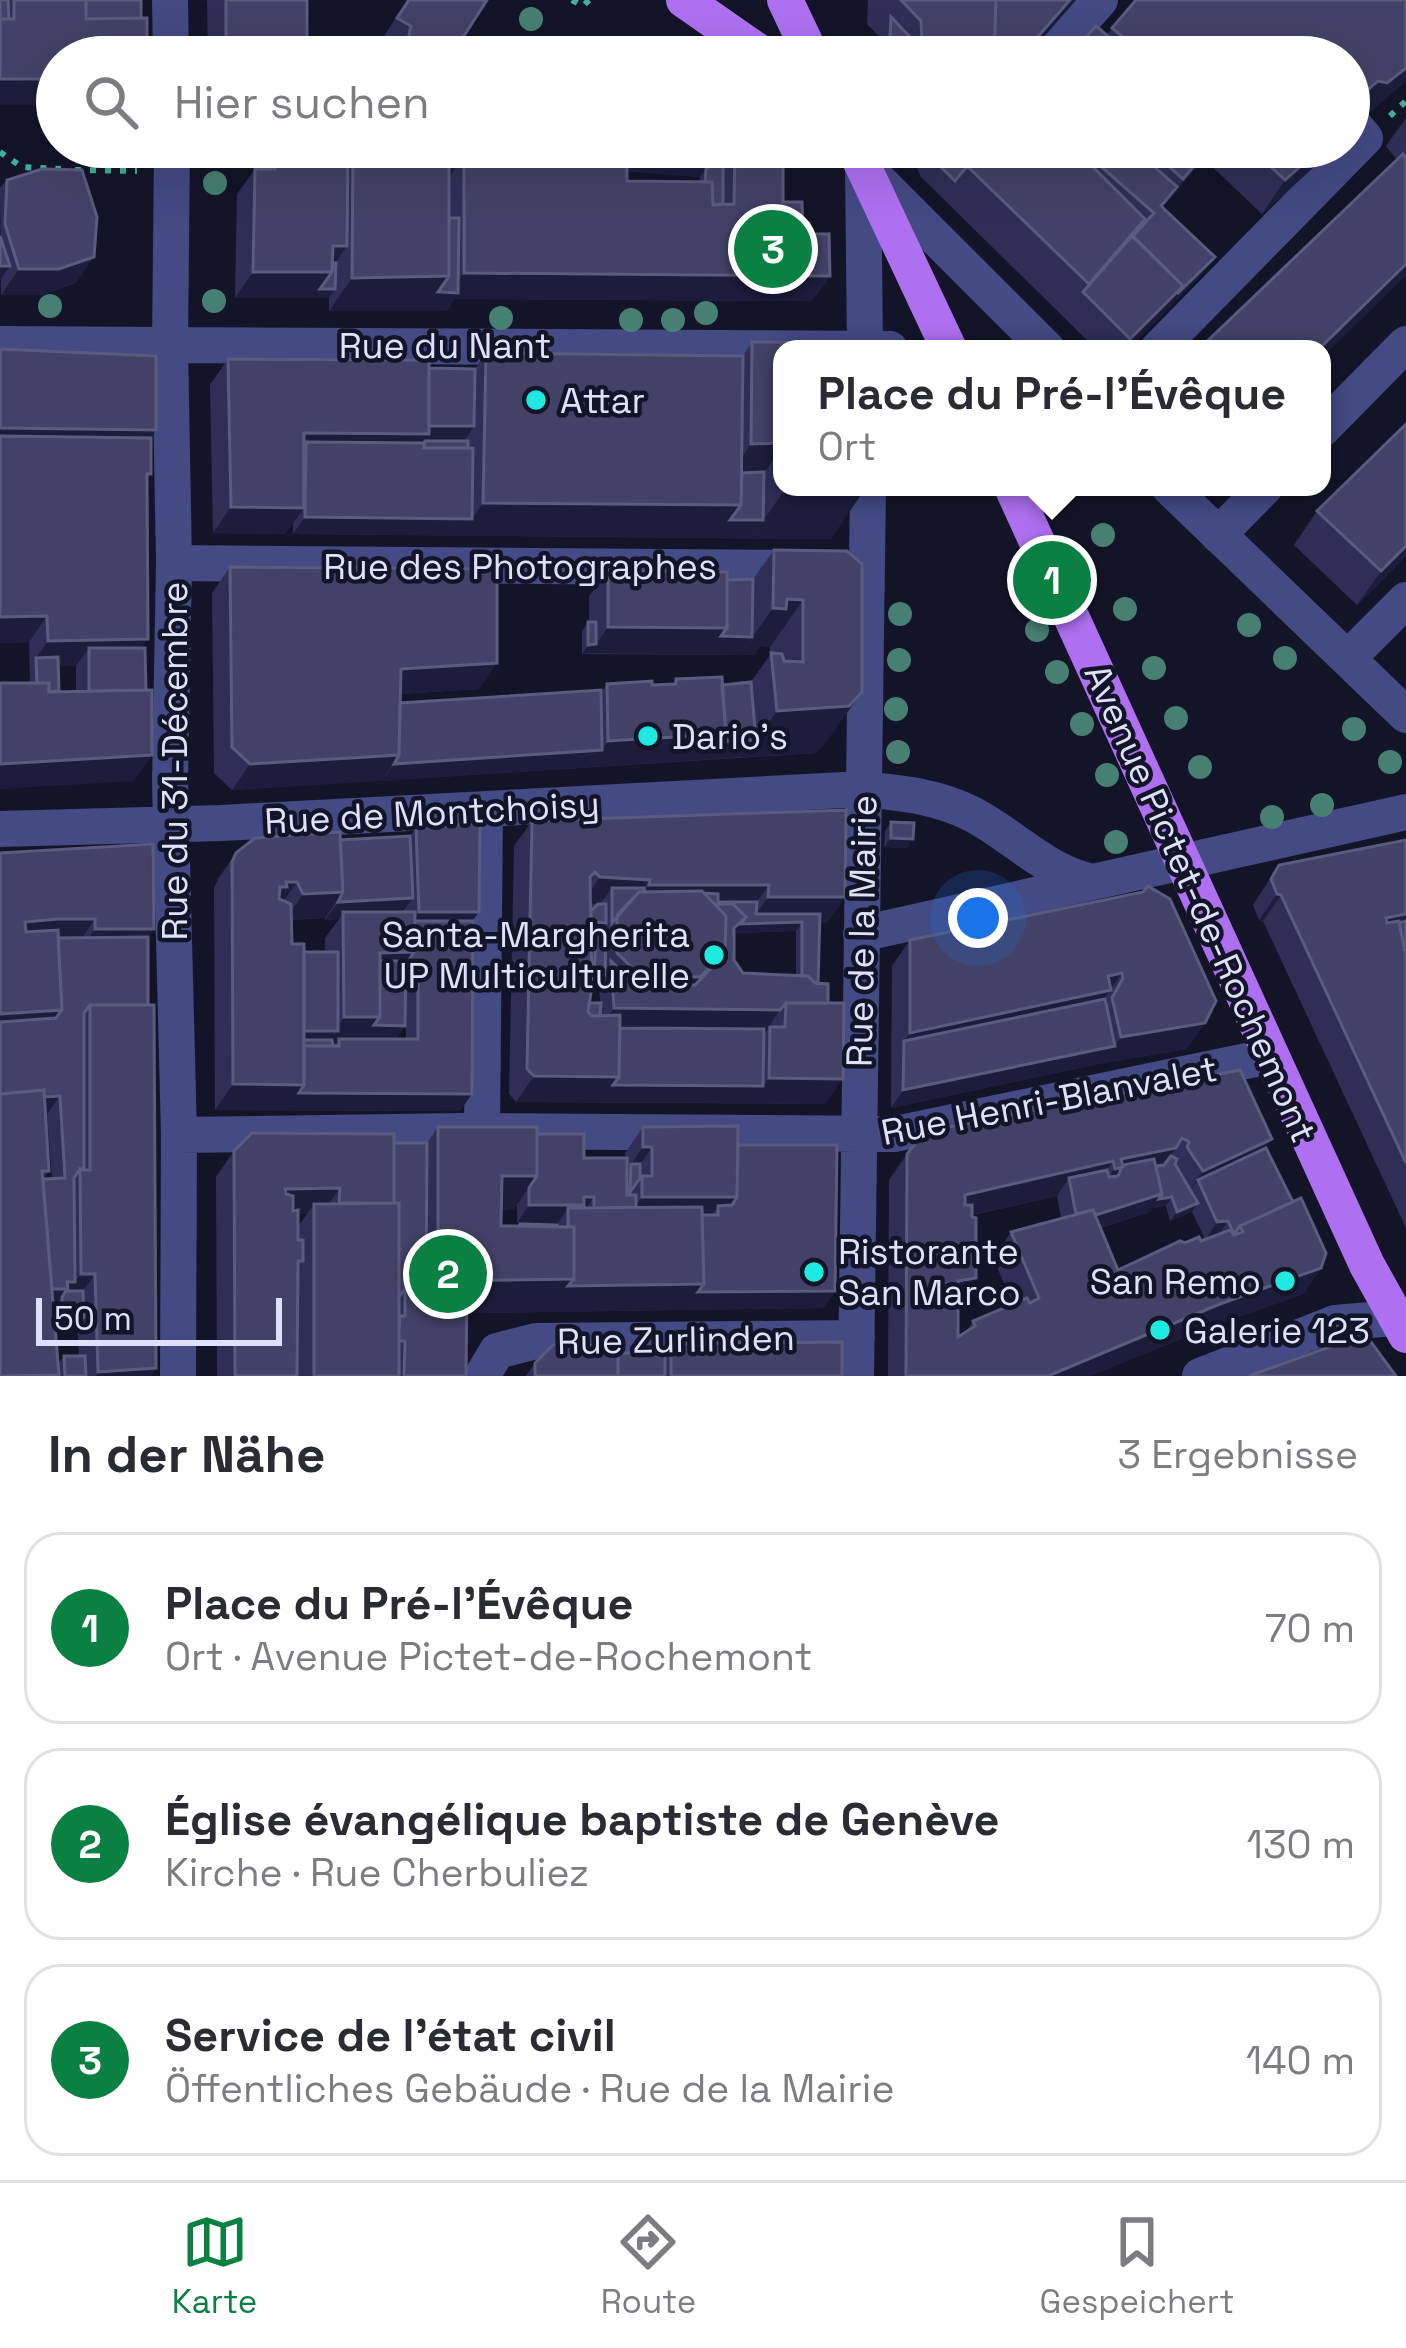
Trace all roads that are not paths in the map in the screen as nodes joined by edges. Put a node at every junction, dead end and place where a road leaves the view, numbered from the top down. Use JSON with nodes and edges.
{"nodes":[{"id":1,"x":170,"y":0,"type":"edge"},
{"id":2,"x":683,"y":0,"type":"edge"},
{"id":3,"x":785,"y":0,"type":"edge"},
{"id":4,"x":1100,"y":0,"type":"edge"},
{"id":5,"x":171,"y":36,"type":"edge"},
{"id":6,"x":735,"y":36,"type":"edge"},
{"id":7,"x":802,"y":36,"type":"edge"},
{"id":8,"x":1068,"y":36,"type":"edge"},
{"id":9,"x":172,"y":168,"type":"edge"},
{"id":10,"x":859,"y":168,"type":"edge"},
{"id":11,"x":865,"y":168,"type":"edge"},
{"id":12,"x":875,"y":168,"type":"edge"},
{"id":13,"x":1321,"y":168,"type":"edge"},
{"id":14,"x":929,"y":207,"type":"junction"},
{"id":15,"x":906,"y":257,"type":"junction"},
{"id":16,"x":865,"y":340,"type":"edge"},
{"id":17,"x":945,"y":340,"type":"edge"},
{"id":18,"x":1040,"y":340,"type":"edge"},
{"id":19,"x":1166,"y":340,"type":"edge"},
{"id":20,"x":0,"y":344,"type":"edge"},
{"id":21,"x":170,"y":344,"type":"junction"},
{"id":22,"x":1406,"y":344,"type":"edge"},
{"id":23,"x":773,"y":348,"type":"edge"},
{"id":24,"x":1331,"y":420,"type":"edge"},
{"id":25,"x":868,"y":496,"type":"edge"},
{"id":26,"x":1016,"y":496,"type":"edge"},
{"id":27,"x":1178,"y":496,"type":"edge"},
{"id":28,"x":1256,"y":496,"type":"edge"},
{"id":29,"x":1218,"y":535,"type":"junction"},
{"id":30,"x":174,"y":563,"type":"junction"},
{"id":31,"x":866,"y":569,"type":"junction"},
{"id":32,"x":1406,"y":599,"type":"edge"},
{"id":33,"x":1348,"y":658,"type":"junction"},
{"id":34,"x":1406,"y":715,"type":"edge"},
{"id":35,"x":863,"y":789,"type":"junction"},
{"id":36,"x":485,"y":810,"type":"junction"},
{"id":37,"x":1406,"y":812,"type":"edge"},
{"id":38,"x":171,"y":824,"type":"junction"},
{"id":39,"x":0,"y":829,"type":"edge"},
{"id":40,"x":1182,"y":862,"type":"junction"},
{"id":41,"x":1093,"y":882,"type":"junction"},
{"id":42,"x":861,"y":934,"type":"junction"},
{"id":43,"x":1270,"y":1056,"type":"junction"},
{"id":44,"x":482,"y":1131,"type":"junction"},
{"id":45,"x":179,"y":1135,"type":"junction"},
{"id":46,"x":858,"y":1136,"type":"junction"},
{"id":47,"x":1403,"y":1320,"type":"edge"},
{"id":48,"x":856,"y":1338,"type":"junction"},
{"id":49,"x":490,"y":1364,"type":"edge"},
{"id":50,"x":178,"y":1376,"type":"edge"},
{"id":51,"x":856,"y":1376,"type":"edge"},
{"id":52,"x":1201,"y":1376,"type":"edge"}],
"edges":[{"from":1,"to":5,"type":"street"},
{"from":2,"to":6,"type":"main road"},
{"from":3,"to":7,"type":"main road"},
{"from":4,"to":8,"type":"street"},
{"from":9,"to":21,"type":"street","name":"Rue du 31-Décembre"},
{"from":10,"to":16,"type":"street"},
{"from":11,"to":15,"type":"main road"},
{"from":12,"to":14,"type":"street"},
{"from":13,"to":19,"type":"street"},
{"from":14,"to":15,"type":"street"},
{"from":14,"to":18,"type":"street"},
{"from":15,"to":17,"type":"main road"},
{"from":20,"to":21,"type":"street","name":"Rue du Nant"},
{"from":21,"to":23,"type":"street","name":"Rue du Nant"},
{"from":21,"to":30,"type":"street","name":"Rue du 31-Décembre"},
{"from":22,"to":24,"type":"street"},
{"from":25,"to":31,"type":"street","name":"Rue de la Mairie"},
{"from":26,"to":40,"type":"main road","name":"Avenue Pictet-de-Rochemont"},
{"from":27,"to":29,"type":"street"},
{"from":28,"to":29,"type":"street"},
{"from":29,"to":33,"type":"street"},
{"from":30,"to":31,"type":"street","name":"Rue des Photographes"},
{"from":30,"to":38,"type":"street","name":"Rue du 31-Décembre"},
{"from":31,"to":35,"type":"street","name":"Rue de la Mairie"},
{"from":32,"to":33,"type":"street"},
{"from":33,"to":34,"type":"street"},
{"from":35,"to":36,"type":"street","name":"Rue de Montchoisy"},
{"from":35,"to":41,"type":"street","name":"Rue de Montchoisy"},
{"from":35,"to":42,"type":"street","name":"Rue de la Mairie"},
{"from":36,"to":38,"type":"street","name":"Rue de Montchoisy"},
{"from":36,"to":44,"type":"street"},
{"from":37,"to":40,"type":"street"},
{"from":38,"to":39,"type":"street","name":"Rue de Montchoisy"},
{"from":38,"to":45,"type":"street","name":"Rue du 31-Décembre"},
{"from":40,"to":41,"type":"street"},
{"from":40,"to":43,"type":"main road","name":"Avenue Pictet-de-Rochemont"},
{"from":41,"to":42,"type":"street"},
{"from":42,"to":46,"type":"street","name":"Rue de la Mairie"},
{"from":43,"to":46,"type":"street","name":"Rue Henri-Blanvalet"},
{"from":43,"to":47,"type":"main road","name":"Avenue Pictet-de-Rochemont"},
{"from":44,"to":45,"type":"street","name":"Rue Henri-Blanvalet"},
{"from":44,"to":46,"type":"street","name":"Rue Henri-Blanvalet"},
{"from":45,"to":50,"type":"street","name":"Rue du 31-Décembre"},
{"from":46,"to":48,"type":"street","name":"Rue de la Mairie"},
{"from":47,"to":52,"type":"street"},
{"from":48,"to":49,"type":"street","name":"Rue Zurlinden"},
{"from":48,"to":51,"type":"street","name":"Rue de la Mairie"}]}
